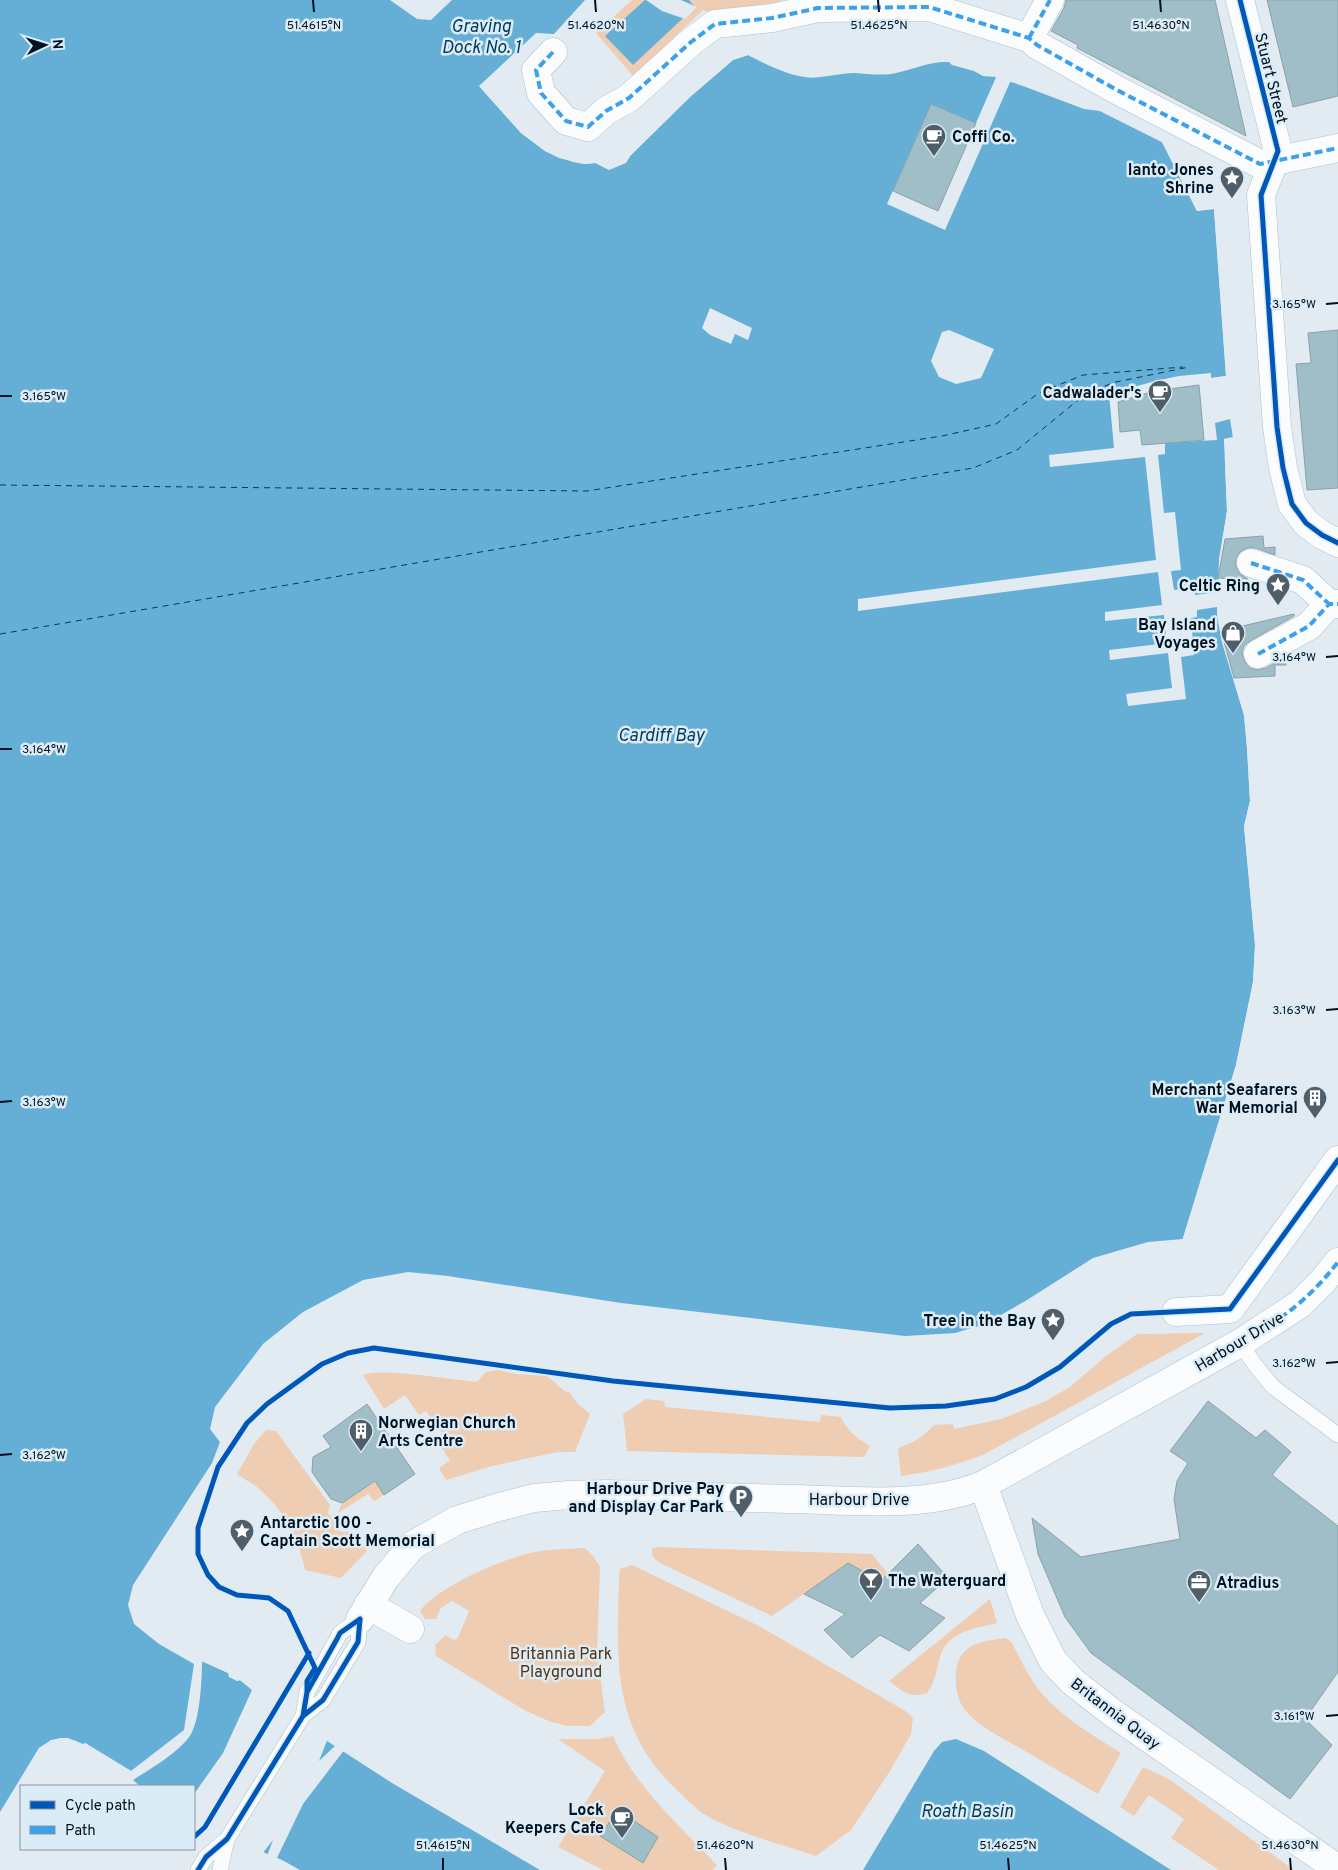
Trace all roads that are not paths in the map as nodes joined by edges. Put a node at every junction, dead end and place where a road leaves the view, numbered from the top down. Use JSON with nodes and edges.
{"nodes":[{"id":1,"x":1050,"y":0,"type":"edge"},
{"id":2,"x":1240,"y":0,"type":"edge"},
{"id":3,"x":1029,"y":38,"type":"junction"},
{"id":4,"x":553,"y":52,"type":"dead end"},
{"id":5,"x":1338,"y":148,"type":"edge"},
{"id":6,"x":1274,"y":162,"type":"junction"},
{"id":7,"x":1338,"y":543,"type":"edge"},
{"id":8,"x":1251,"y":564,"type":"dead end"},
{"id":9,"x":1334,"y":604,"type":"edge"},
{"id":10,"x":1258,"y":654,"type":"dead end"},
{"id":11,"x":1338,"y":1160,"type":"edge"},
{"id":12,"x":1338,"y":1262,"type":"edge"},
{"id":13,"x":1176,"y":1312,"type":"dead end"},
{"id":14,"x":1240,"y":1343,"type":"junction"},
{"id":15,"x":1338,"y":1436,"type":"edge"},
{"id":16,"x":983,"y":1485,"type":"junction"},
{"id":17,"x":364,"y":1612,"type":"junction"},
{"id":18,"x":410,"y":1628,"type":"dead end"},
{"id":19,"x":227,"y":1839,"type":"junction"},
{"id":20,"x":1338,"y":1869,"type":"edge"},
{"id":21,"x":198,"y":1870,"type":"edge"},
{"id":22,"x":220,"y":1870,"type":"edge"}],
"edges":[{"from":1,"to":3,"type":"street"},
{"from":2,"to":6,"type":"street","name":"Stuart Street"},
{"from":3,"to":4,"type":"street"},
{"from":3,"to":6,"type":"street"},
{"from":5,"to":6,"type":"street"},
{"from":6,"to":7,"type":"street","name":"Stuart Street"},
{"from":8,"to":9,"type":"street"},
{"from":9,"to":10,"type":"street"},
{"from":11,"to":13,"type":"street"},
{"from":12,"to":14,"type":"street","name":"Harbour Drive"},
{"from":14,"to":15,"type":"lane"},
{"from":14,"to":16,"type":"street","name":"Harbour Drive"},
{"from":16,"to":17,"type":"street","name":"Harbour Drive"},
{"from":16,"to":20,"type":"street","name":"Britannia Quay"},
{"from":17,"to":18,"type":"street"},
{"from":17,"to":19,"type":"lane","name":"Harbour Drive"},
{"from":19,"to":21,"type":"lane"},
{"from":19,"to":22,"type":"lane"}]}
